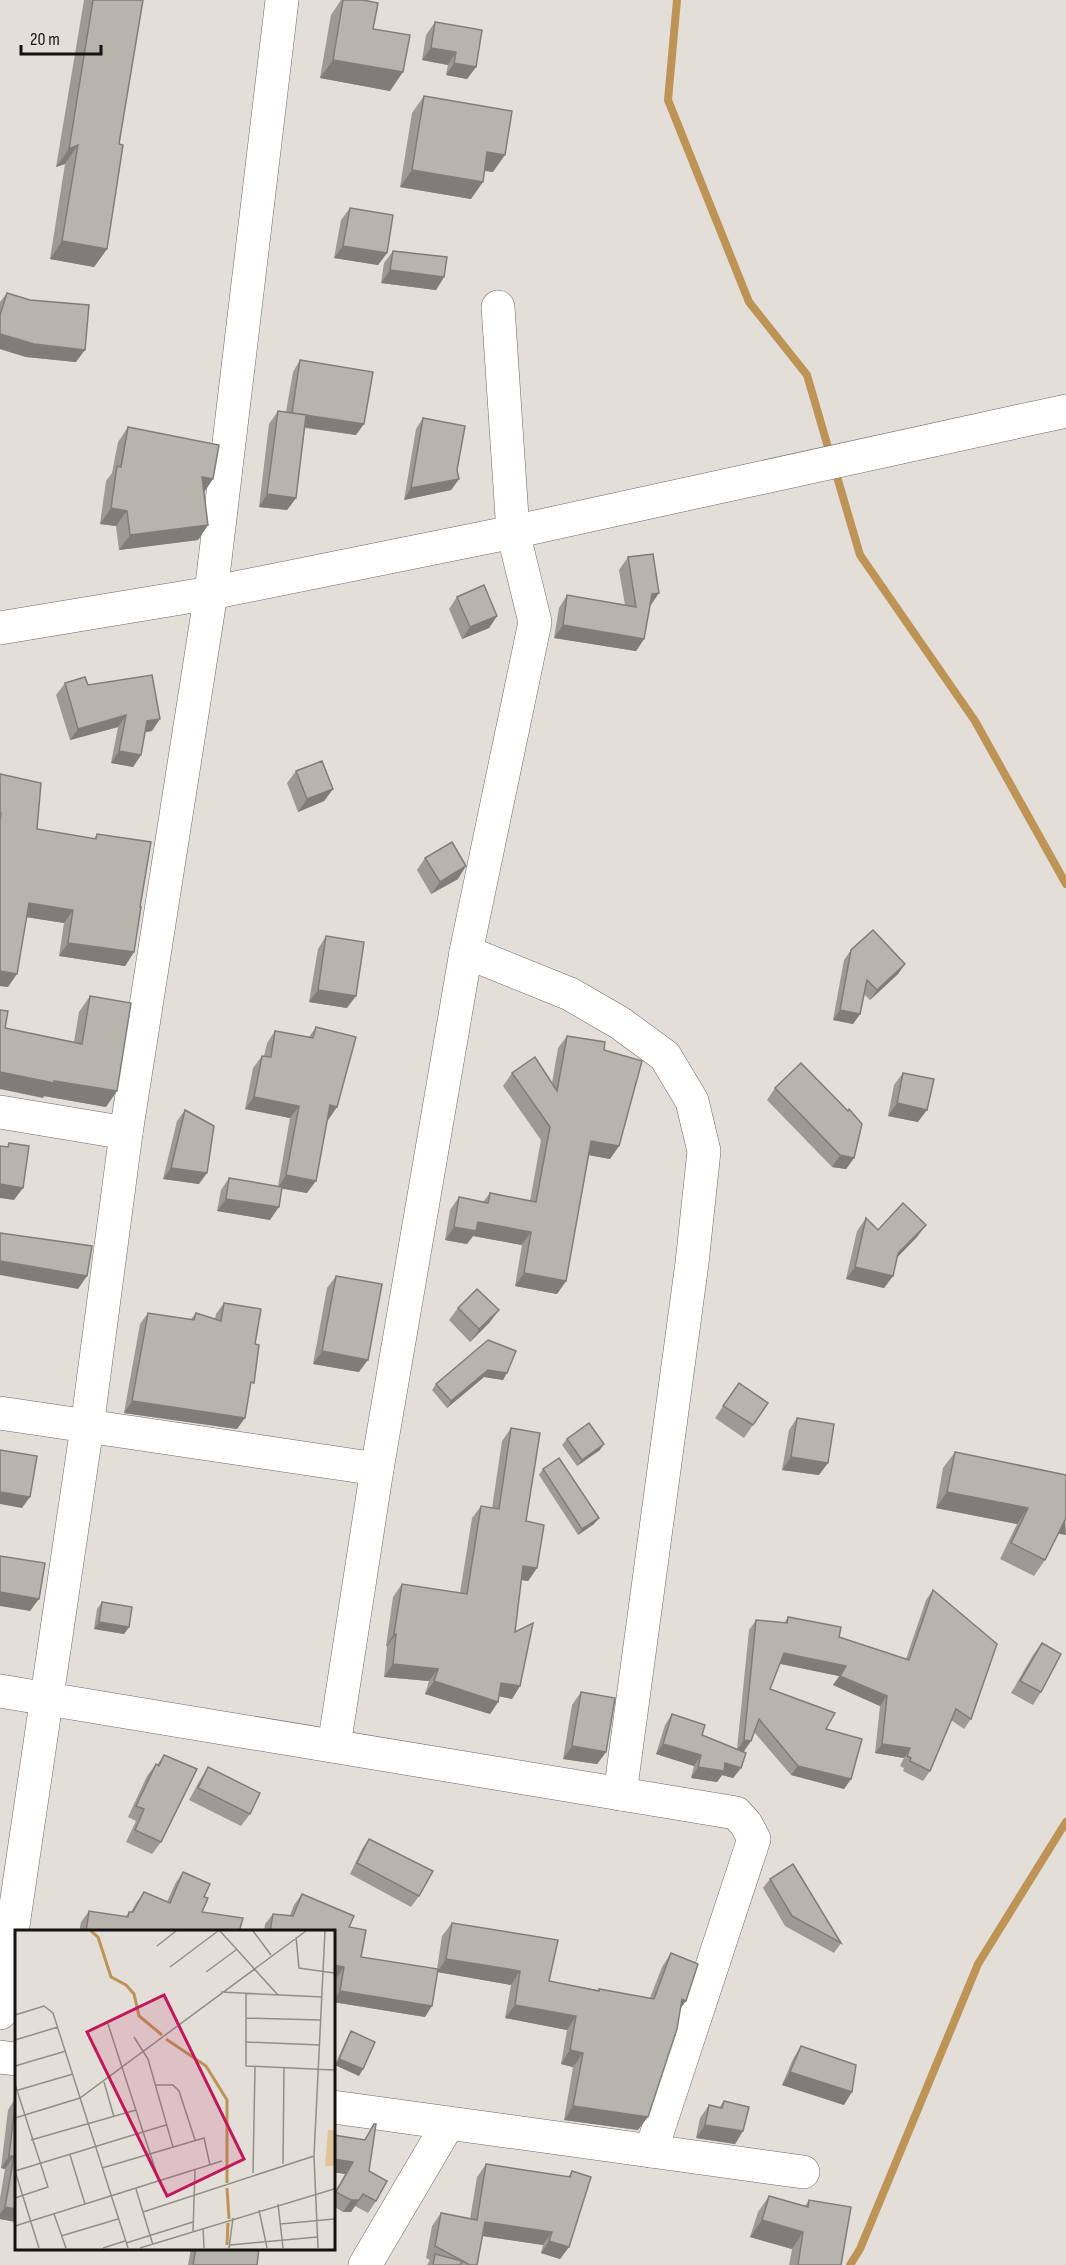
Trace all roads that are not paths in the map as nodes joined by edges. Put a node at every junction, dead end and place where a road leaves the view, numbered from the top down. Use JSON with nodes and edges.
{"nodes":[{"id":1,"x":282,"y":0,"type":"edge"},
{"id":2,"x":498,"y":307,"type":"dead end"},
{"id":3,"x":1066,"y":411,"type":"edge"},
{"id":4,"x":513,"y":532,"type":"junction"},
{"id":5,"x":211,"y":593,"type":"junction"},
{"id":6,"x":0,"y":628,"type":"edge"},
{"id":7,"x":466,"y":952,"type":"junction"},
{"id":8,"x":0,"y":1112,"type":"edge"},
{"id":9,"x":126,"y":1132,"type":"junction"},
{"id":10,"x":0,"y":1413,"type":"edge"},
{"id":11,"x":87,"y":1427,"type":"junction"},
{"id":12,"x":377,"y":1469,"type":"junction"},
{"id":13,"x":0,"y":1691,"type":"edge"},
{"id":14,"x":47,"y":1698,"type":"junction"},
{"id":15,"x":334,"y":1746,"type":"junction"},
{"id":16,"x":620,"y":1794,"type":"junction"},
{"id":17,"x":0,"y":2013,"type":"edge"},
{"id":18,"x":0,"y":2057,"type":"edge"},
{"id":19,"x":15,"y":2059,"type":"edge"},
{"id":20,"x":334,"y":2107,"type":"edge"},
{"id":21,"x":448,"y":2124,"type":"junction"},
{"id":22,"x":651,"y":2151,"type":"junction"},
{"id":23,"x":803,"y":2172,"type":"dead end"},
{"id":24,"x":365,"y":2265,"type":"edge"}],
"edges":[{"from":1,"to":5,"type":"street"},
{"from":2,"to":4,"type":"street"},
{"from":3,"to":4,"type":"street"},
{"from":4,"to":5,"type":"street"},
{"from":4,"to":7,"type":"street"},
{"from":5,"to":6,"type":"street"},
{"from":5,"to":9,"type":"street"},
{"from":7,"to":12,"type":"street"},
{"from":7,"to":16,"type":"street"},
{"from":8,"to":9,"type":"street"},
{"from":9,"to":11,"type":"street"},
{"from":10,"to":11,"type":"street"},
{"from":11,"to":12,"type":"street"},
{"from":11,"to":14,"type":"street"},
{"from":12,"to":15,"type":"street"},
{"from":13,"to":14,"type":"street"},
{"from":14,"to":15,"type":"street"},
{"from":14,"to":17,"type":"street"},
{"from":15,"to":16,"type":"street"},
{"from":16,"to":22,"type":"street"},
{"from":18,"to":19,"type":"street"},
{"from":20,"to":21,"type":"street"},
{"from":21,"to":22,"type":"street"},
{"from":21,"to":24,"type":"street"},
{"from":22,"to":23,"type":"street"}]}
